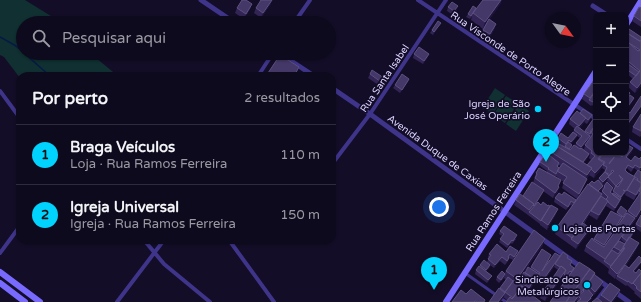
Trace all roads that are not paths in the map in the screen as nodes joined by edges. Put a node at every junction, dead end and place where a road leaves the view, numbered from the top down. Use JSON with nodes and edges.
{"nodes":[{"id":1,"x":201,"y":0,"type":"edge"},
{"id":2,"x":310,"y":0,"type":"edge"},
{"id":3,"x":418,"y":0,"type":"edge"},
{"id":4,"x":446,"y":0,"type":"edge"},
{"id":5,"x":641,"y":1,"type":"edge"},
{"id":6,"x":593,"y":6,"type":"dead end"},
{"id":7,"x":602,"y":12,"type":"edge"},
{"id":8,"x":438,"y":13,"type":"junction"},
{"id":9,"x":225,"y":16,"type":"edge"},
{"id":10,"x":299,"y":16,"type":"edge"},
{"id":11,"x":629,"y":21,"type":"edge"},
{"id":12,"x":269,"y":60,"type":"edge"},
{"id":13,"x":290,"y":60,"type":"edge"},
{"id":14,"x":261,"y":72,"type":"edge"},
{"id":15,"x":308,"y":72,"type":"edge"},
{"id":16,"x":593,"y":76,"type":"edge"},
{"id":17,"x":0,"y":91,"type":"edge"},
{"id":18,"x":336,"y":91,"type":"edge"},
{"id":19,"x":574,"y":105,"type":"junction"},
{"id":20,"x":16,"y":113,"type":"edge"},
{"id":21,"x":370,"y":114,"type":"junction"},
{"id":22,"x":593,"y":117,"type":"edge"},
{"id":23,"x":629,"y":141,"type":"edge"},
{"id":24,"x":641,"y":149,"type":"edge"},
{"id":25,"x":336,"y":159,"type":"edge"},
{"id":26,"x":505,"y":211,"type":"junction"},
{"id":27,"x":16,"y":231,"type":"edge"},
{"id":28,"x":147,"y":244,"type":"edge"},
{"id":29,"x":161,"y":244,"type":"edge"},
{"id":30,"x":232,"y":244,"type":"edge"},
{"id":31,"x":0,"y":253,"type":"edge"},
{"id":32,"x":154,"y":253,"type":"junction"},
{"id":33,"x":583,"y":268,"type":"edge"},
{"id":34,"x":0,"y":272,"type":"edge"},
{"id":35,"x":465,"y":272,"type":"junction"},
{"id":36,"x":595,"y":277,"type":"edge"},
{"id":37,"x":0,"y":283,"type":"edge"},
{"id":38,"x":607,"y":286,"type":"junction"},
{"id":39,"x":25,"y":302,"type":"edge"},
{"id":40,"x":40,"y":302,"type":"edge"},
{"id":41,"x":118,"y":302,"type":"edge"},
{"id":42,"x":210,"y":302,"type":"edge"},
{"id":43,"x":274,"y":302,"type":"edge"},
{"id":44,"x":446,"y":302,"type":"edge"},
{"id":45,"x":506,"y":302,"type":"edge"},
{"id":46,"x":595,"y":302,"type":"edge"},
{"id":47,"x":630,"y":302,"type":"edge"}],
"edges":[{"from":1,"to":9,"type":"street"},
{"from":2,"to":10,"type":"street"},
{"from":3,"to":8,"type":"street","name":"Rua Visconde de Porto Alegre"},
{"from":4,"to":8,"type":"street","name":"Rua Santa Isabel"},
{"from":5,"to":11,"type":"main road"},
{"from":6,"to":7,"type":"street"},
{"from":8,"to":19,"type":"street","name":"Rua Visconde de Porto Alegre"},
{"from":8,"to":21,"type":"street","name":"Rua Santa Isabel"},
{"from":12,"to":14,"type":"street"},
{"from":13,"to":15,"type":"street"},
{"from":16,"to":19,"type":"main road","name":"Rua Ramos Ferreira"},
{"from":17,"to":20,"type":"street"},
{"from":18,"to":21,"type":"street","name":"Avenida Duque de Caxias"},
{"from":19,"to":22,"type":"street","name":"Rua Visconde de Porto Alegre"},
{"from":19,"to":26,"type":"main road","name":"Rua Ramos Ferreira"},
{"from":21,"to":25,"type":"street","name":"Rua Santa Isabel"},
{"from":21,"to":26,"type":"street","name":"Avenida Duque de Caxias"},
{"from":23,"to":24,"type":"street"},
{"from":26,"to":33,"type":"street","name":"Avenida Duque de Caxias"},
{"from":26,"to":35,"type":"main road","name":"Rua Ramos Ferreira"},
{"from":27,"to":31,"type":"street"},
{"from":28,"to":32,"type":"street"},
{"from":29,"to":32,"type":"street"},
{"from":30,"to":43,"type":"street"},
{"from":32,"to":41,"type":"street"},
{"from":32,"to":42,"type":"street"},
{"from":34,"to":40,"type":"main road"},
{"from":35,"to":44,"type":"main road","name":"Rua Ramos Ferreira"},
{"from":35,"to":45,"type":"street"},
{"from":36,"to":38,"type":"street"},
{"from":37,"to":39,"type":"main road"},
{"from":38,"to":46,"type":"street"},
{"from":38,"to":47,"type":"street"}]}
